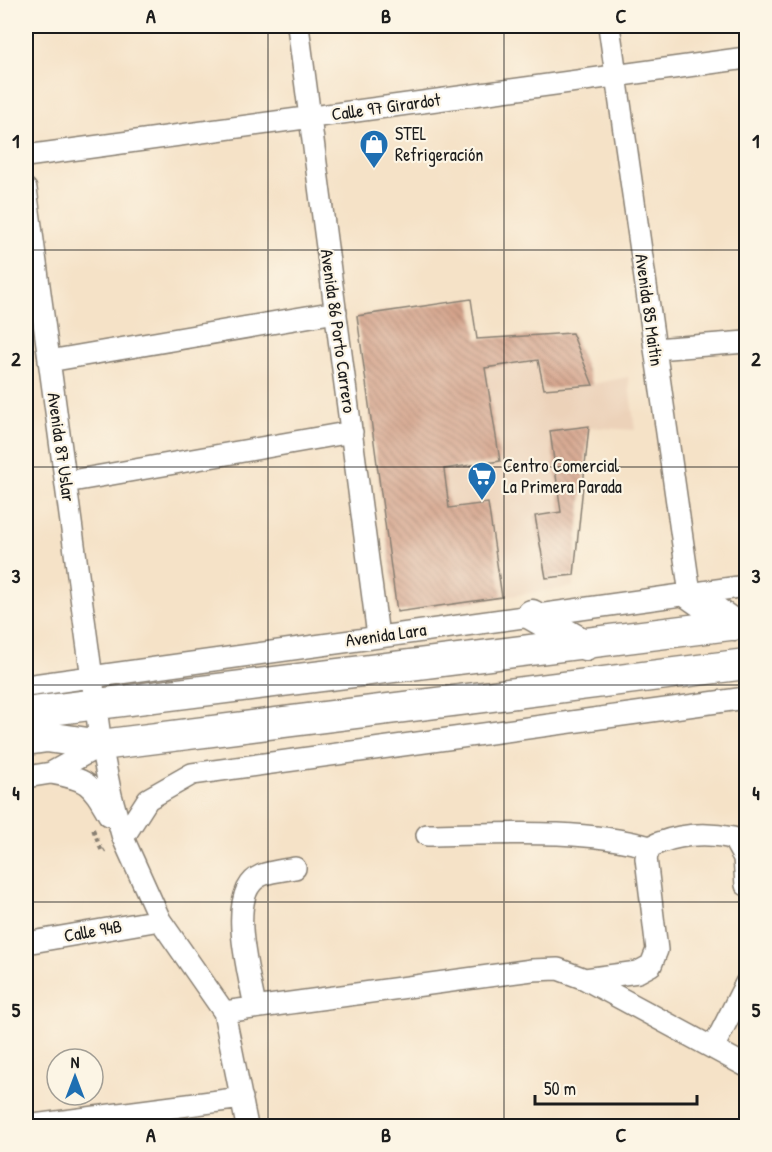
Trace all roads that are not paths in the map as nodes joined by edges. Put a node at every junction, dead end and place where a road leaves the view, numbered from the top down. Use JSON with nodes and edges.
{"nodes":[{"id":1,"x":298,"y":26,"type":"edge"},
{"id":2,"x":609,"y":26,"type":"edge"},
{"id":3,"x":747,"y":58,"type":"edge"},
{"id":4,"x":616,"y":76,"type":"junction"},
{"id":5,"x":310,"y":117,"type":"junction"},
{"id":6,"x":26,"y":156,"type":"edge"},
{"id":7,"x":26,"y":189,"type":"edge"},
{"id":8,"x":336,"y":312,"type":"junction"},
{"id":9,"x":747,"y":342,"type":"edge"},
{"id":10,"x":655,"y":349,"type":"junction"},
{"id":11,"x":49,"y":361,"type":"junction"},
{"id":12,"x":352,"y":432,"type":"junction"},
{"id":13,"x":66,"y":482,"type":"junction"},
{"id":14,"x":747,"y":586,"type":"edge"},
{"id":15,"x":690,"y":594,"type":"junction"},
{"id":16,"x":532,"y":615,"type":"junction"},
{"id":17,"x":740,"y":624,"type":"edge"},
{"id":18,"x":378,"y":636,"type":"junction"},
{"id":19,"x":585,"y":645,"type":"junction"},
{"id":20,"x":747,"y":663,"type":"edge"},
{"id":21,"x":26,"y":686,"type":"edge"},
{"id":22,"x":94,"y":690,"type":"junction"},
{"id":23,"x":747,"y":698,"type":"edge"},
{"id":24,"x":26,"y":712,"type":"edge"},
{"id":25,"x":26,"y":740,"type":"edge"},
{"id":26,"x":101,"y":745,"type":"junction"},
{"id":27,"x":51,"y":773,"type":"junction"},
{"id":28,"x":26,"y":777,"type":"edge"},
{"id":29,"x":427,"y":835,"type":"dead end"},
{"id":30,"x":123,"y":838,"type":"junction"},
{"id":31,"x":650,"y":847,"type":"junction"},
{"id":32,"x":295,"y":868,"type":"dead end"},
{"id":33,"x":747,"y":885,"type":"edge"},
{"id":34,"x":160,"y":920,"type":"junction"},
{"id":35,"x":26,"y":943,"type":"edge"},
{"id":36,"x":585,"y":979,"type":"junction"},
{"id":37,"x":747,"y":983,"type":"edge"},
{"id":38,"x":255,"y":1007,"type":"junction"},
{"id":39,"x":225,"y":1012,"type":"junction"},
{"id":40,"x":713,"y":1048,"type":"junction"},
{"id":41,"x":747,"y":1066,"type":"edge"},
{"id":42,"x":242,"y":1098,"type":"junction"},
{"id":43,"x":26,"y":1126,"type":"edge"},
{"id":44,"x":247,"y":1126,"type":"edge"}],
"edges":[{"from":1,"to":5,"type":"street","name":"Avenida 86 Porto Carrero"},
{"from":2,"to":4,"type":"street","name":"Avenida 85 Maitin"},
{"from":3,"to":4,"type":"street","name":"Calle 97 Girardot"},
{"from":4,"to":5,"type":"street","name":"Calle 97 Girardot"},
{"from":4,"to":10,"type":"street","name":"Avenida 85 Maitin"},
{"from":5,"to":6,"type":"street","name":"Calle 97 Girardot"},
{"from":5,"to":8,"type":"street","name":"Avenida 86 Porto Carrero"},
{"from":7,"to":11,"type":"street","name":"Avenida 87 Uslar"},
{"from":8,"to":11,"type":"street"},
{"from":8,"to":12,"type":"street","name":"Avenida 86 Porto Carrero"},
{"from":9,"to":10,"type":"street"},
{"from":10,"to":15,"type":"street","name":"Avenida 85 Maitin"},
{"from":11,"to":13,"type":"street","name":"Avenida 87 Uslar"},
{"from":12,"to":13,"type":"street"},
{"from":12,"to":18,"type":"street","name":"Avenida 86 Porto Carrero"},
{"from":13,"to":22,"type":"street","name":"Avenida 87 Uslar"},
{"from":14,"to":15,"type":"street","name":"Avenida Lara"},
{"from":15,"to":16,"type":"street","name":"Avenida Lara"},
{"from":15,"to":17,"type":"street"},
{"from":16,"to":18,"type":"street","name":"Avenida Lara"},
{"from":16,"to":19,"type":"street"},
{"from":17,"to":19,"type":"street","name":"Avenida Lara"},
{"from":18,"to":22,"type":"street","name":"Avenida Lara"},
{"from":19,"to":22,"type":"street","name":"Avenida Lara"},
{"from":20,"to":26,"type":"street"},
{"from":21,"to":22,"type":"street","name":"Avenida Lara"},
{"from":22,"to":24,"type":"street","name":"Avenida Lara"},
{"from":22,"to":26,"type":"street","name":"Avenida 87 Uslar"},
{"from":23,"to":30,"type":"street"},
{"from":25,"to":26,"type":"street"},
{"from":26,"to":27,"type":"street"},
{"from":26,"to":30,"type":"street","name":"Avenida 87 Uslar"},
{"from":27,"to":28,"type":"street"},
{"from":27,"to":30,"type":"street"},
{"from":29,"to":31,"type":"street"},
{"from":30,"to":34,"type":"street"},
{"from":31,"to":33,"type":"street"},
{"from":31,"to":36,"type":"street"},
{"from":32,"to":38,"type":"street"},
{"from":34,"to":35,"type":"street","name":"Calle 94B"},
{"from":34,"to":39,"type":"street"},
{"from":36,"to":38,"type":"street"},
{"from":36,"to":40,"type":"street"},
{"from":37,"to":40,"type":"street"},
{"from":38,"to":39,"type":"street"},
{"from":39,"to":42,"type":"street"},
{"from":40,"to":41,"type":"street"},
{"from":42,"to":43,"type":"street"},
{"from":42,"to":44,"type":"street"}]}
